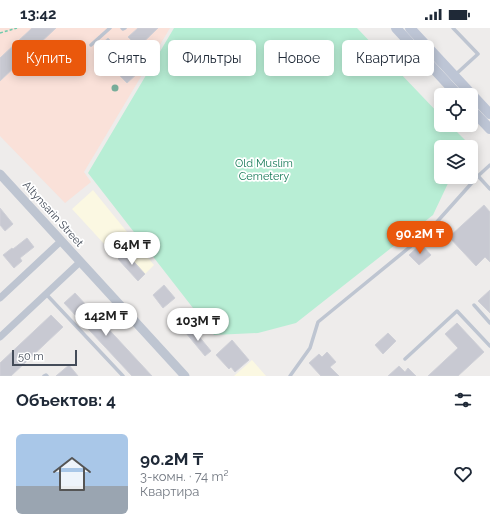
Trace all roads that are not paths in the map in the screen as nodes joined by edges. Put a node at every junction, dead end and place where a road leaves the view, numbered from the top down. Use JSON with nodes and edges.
{"nodes":[{"id":1,"x":110,"y":28,"type":"edge"},
{"id":2,"x":396,"y":28,"type":"edge"},
{"id":3,"x":410,"y":28,"type":"edge"},
{"id":4,"x":453,"y":28,"type":"edge"},
{"id":5,"x":91,"y":45,"type":"dead end"},
{"id":6,"x":454,"y":76,"type":"junction"},
{"id":7,"x":452,"y":88,"type":"edge"},
{"id":8,"x":490,"y":114,"type":"edge"},
{"id":9,"x":478,"y":116,"type":"edge"},
{"id":10,"x":490,"y":129,"type":"edge"},
{"id":11,"x":490,"y":165,"type":"edge"},
{"id":12,"x":0,"y":174,"type":"edge"},
{"id":13,"x":478,"y":176,"type":"joint"},
{"id":14,"x":471,"y":184,"type":"edge"},
{"id":15,"x":490,"y":189,"type":"edge"},
{"id":16,"x":61,"y":241,"type":"junction"},
{"id":17,"x":80,"y":262,"type":"junction"},
{"id":18,"x":46,"y":294,"type":"junction"},
{"id":19,"x":0,"y":298,"type":"edge"},
{"id":20,"x":474,"y":305,"type":"dead end"},
{"id":21,"x":490,"y":323,"type":"edge"},
{"id":22,"x":0,"y":337,"type":"edge"},
{"id":23,"x":490,"y":346,"type":"edge"},
{"id":24,"x":405,"y":359,"type":"dead end"},
{"id":25,"x":123,"y":376,"type":"edge"},
{"id":26,"x":185,"y":376,"type":"edge"},
{"id":27,"x":290,"y":376,"type":"edge"}],
"edges":[{"from":1,"to":5,"type":"lane"},
{"from":2,"to":7,"type":"main road"},
{"from":3,"to":6,"type":"main road"},
{"from":4,"to":6,"type":"lane"},
{"from":6,"to":8,"type":"main road"},
{"from":9,"to":10,"type":"main road"},
{"from":11,"to":13,"type":"lane"},
{"from":12,"to":16,"type":"street","name":"Altynsarin Street"},
{"from":13,"to":15,"type":"lane"},
{"from":14,"to":27,"type":"lane"},
{"from":16,"to":17,"type":"street","name":"Altynsarin Street"},
{"from":16,"to":19,"type":"street"},
{"from":17,"to":18,"type":"street"},
{"from":17,"to":26,"type":"street","name":"Altynsarin Street"},
{"from":18,"to":22,"type":"street"},
{"from":18,"to":25,"type":"lane"},
{"from":20,"to":21,"type":"lane"},
{"from":23,"to":24,"type":"lane"}]}
